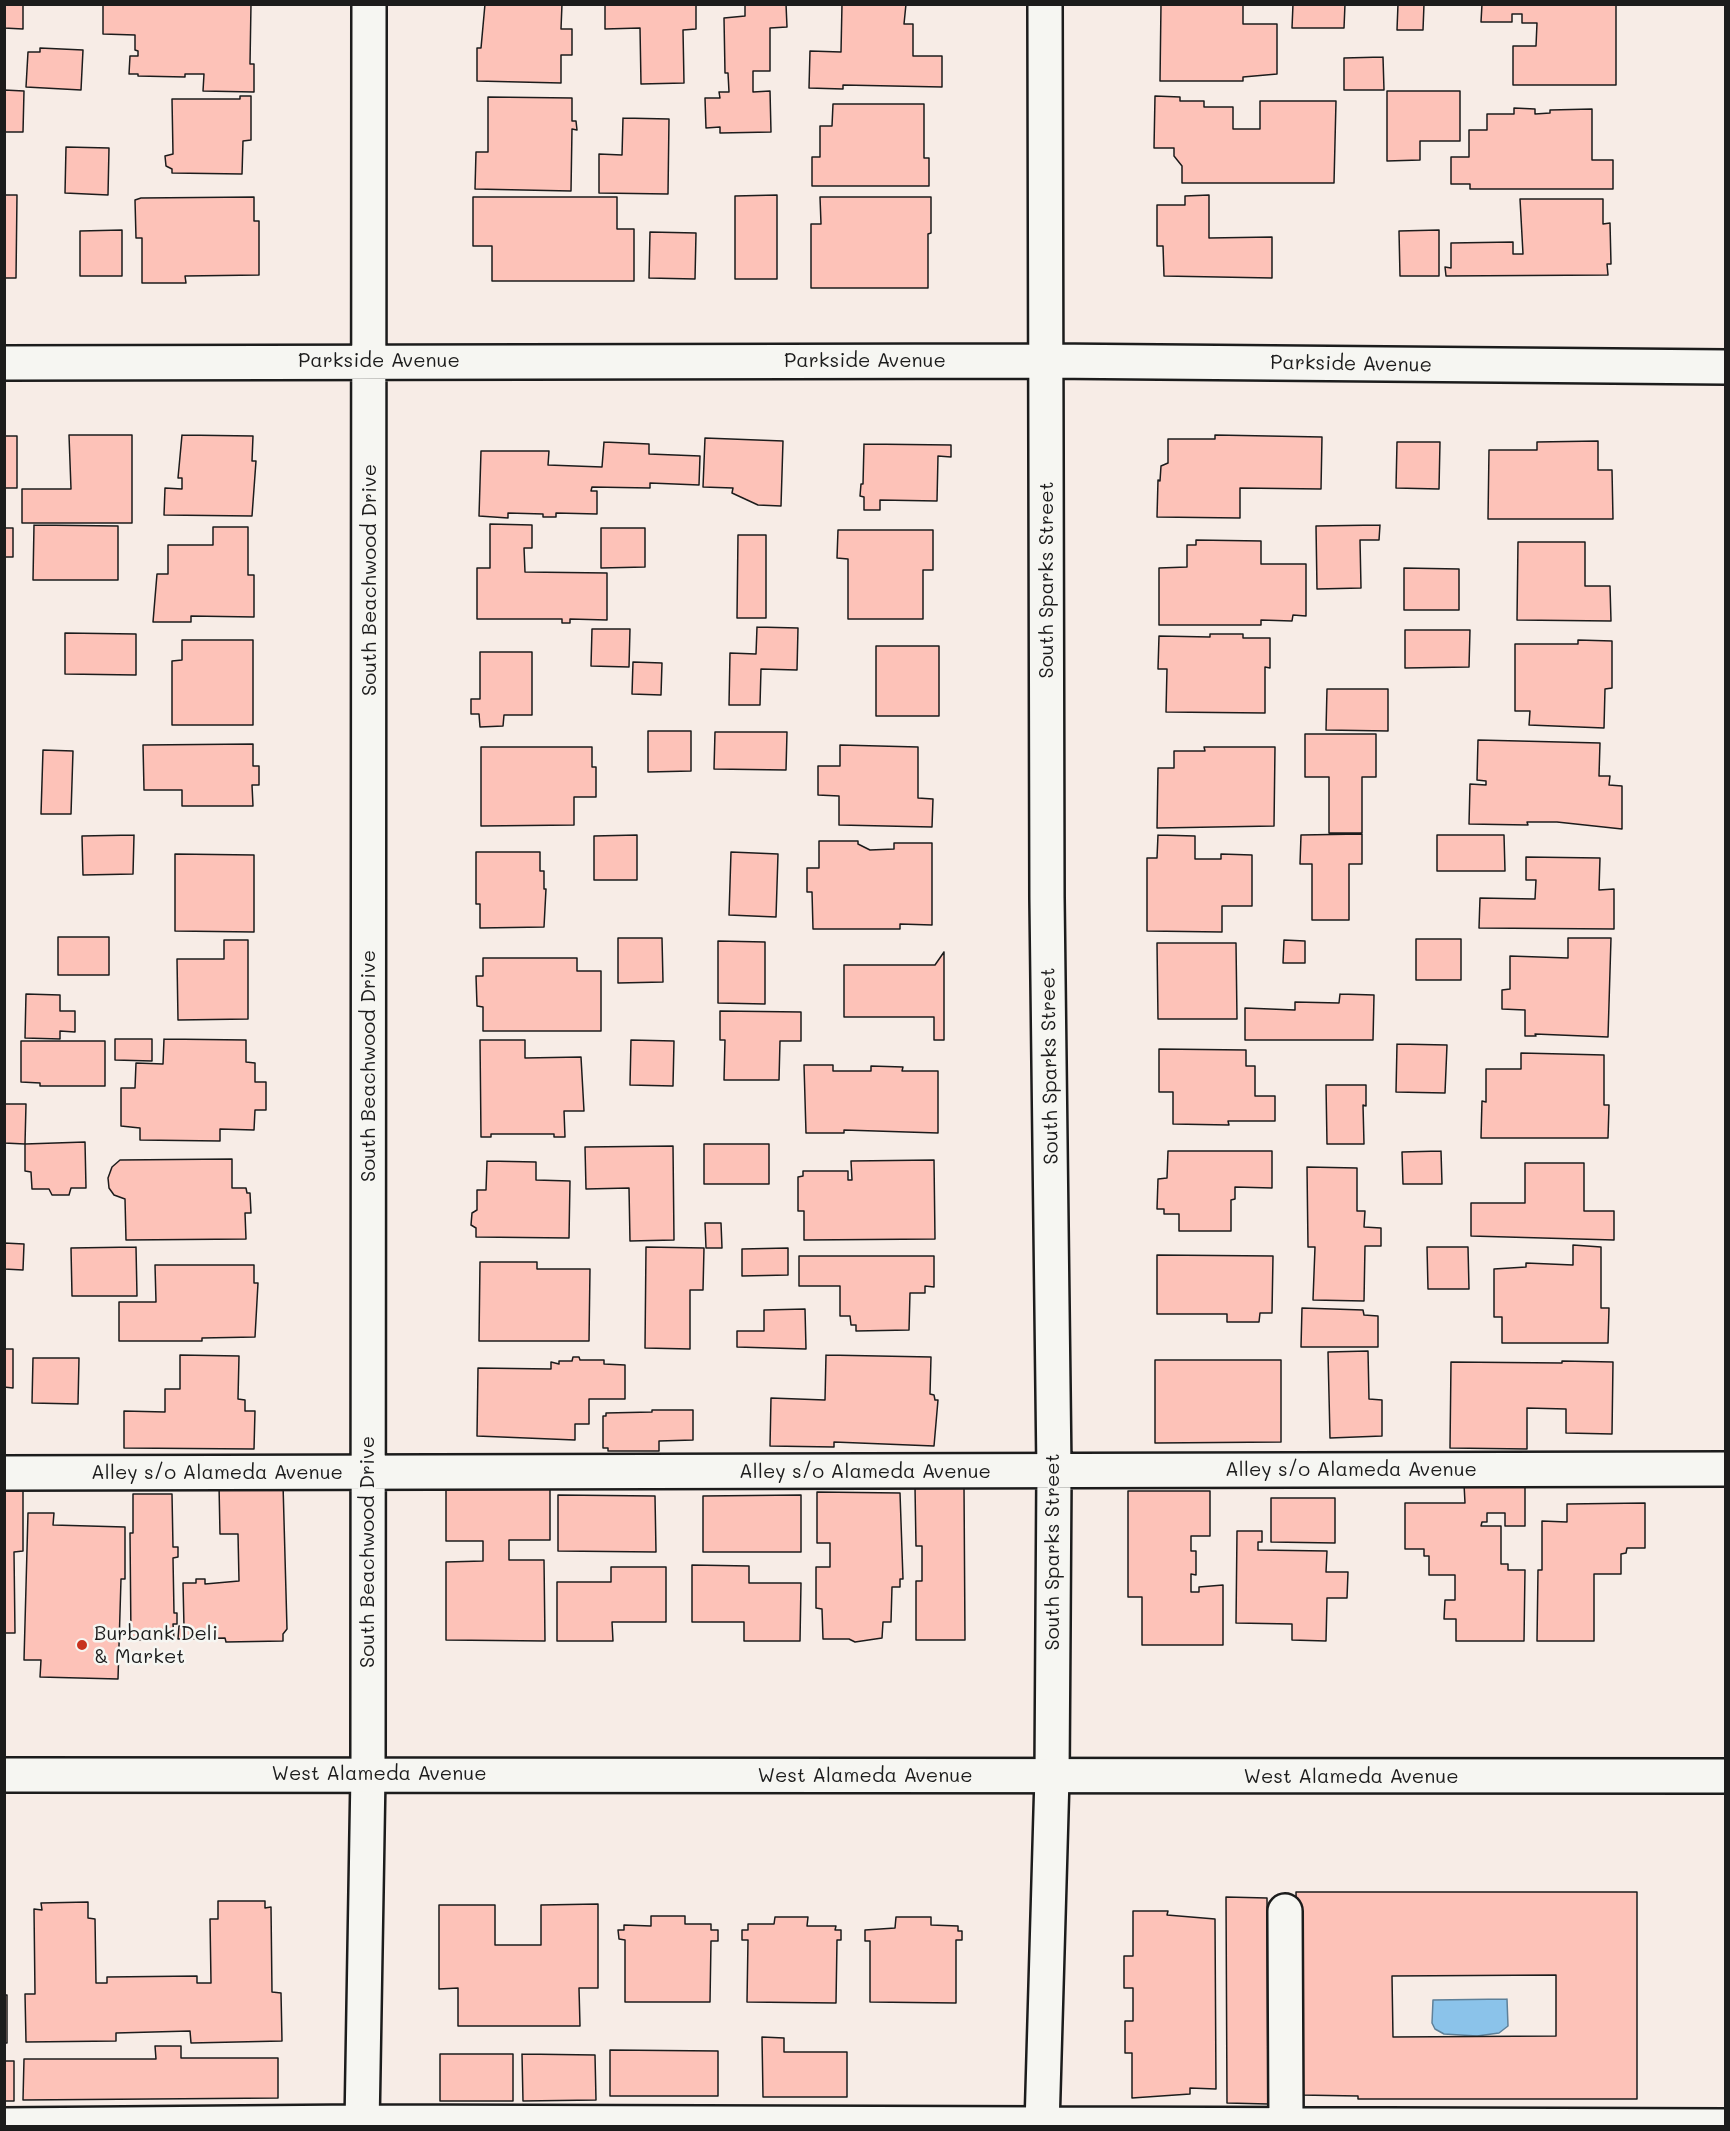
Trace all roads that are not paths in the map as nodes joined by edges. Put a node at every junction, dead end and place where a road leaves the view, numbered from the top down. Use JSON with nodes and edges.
{"nodes":[{"id":1,"x":369,"y":4,"type":"edge"},
{"id":2,"x":1045,"y":4,"type":"edge"},
{"id":3,"x":370,"y":361,"type":"junction"},
{"id":4,"x":1046,"y":361,"type":"junction"},
{"id":5,"x":4,"y":363,"type":"edge"},
{"id":6,"x":1725,"y":367,"type":"edge"},
{"id":7,"x":1725,"y":1469,"type":"edge"},
{"id":8,"x":1054,"y":1471,"type":"junction"},
{"id":9,"x":4,"y":1473,"type":"edge"},
{"id":10,"x":369,"y":1474,"type":"junction"},
{"id":11,"x":368,"y":1774,"type":"junction"},
{"id":12,"x":4,"y":1775,"type":"edge"},
{"id":13,"x":1725,"y":1776,"type":"edge"},
{"id":14,"x":1052,"y":1777,"type":"junction"},
{"id":15,"x":1285,"y":1911,"type":"dead end"},
{"id":16,"x":1286,"y":2122,"type":"junction"},
{"id":17,"x":362,"y":2124,"type":"edge"},
{"id":18,"x":4,"y":2125,"type":"edge"},
{"id":19,"x":1042,"y":2125,"type":"edge"},
{"id":20,"x":1725,"y":2126,"type":"edge"}],
"edges":[{"from":1,"to":3,"type":"street","name":"South Beachwood Drive"},
{"from":2,"to":4,"type":"street","name":"South Sparks Street"},
{"from":3,"to":4,"type":"street","name":"Parkside Avenue"},
{"from":3,"to":5,"type":"street","name":"Parkside Avenue"},
{"from":3,"to":10,"type":"street","name":"South Beachwood Drive"},
{"from":4,"to":6,"type":"street","name":"Parkside Avenue"},
{"from":4,"to":8,"type":"street","name":"South Sparks Street"},
{"from":7,"to":8,"type":"street","name":"Alley s/o Alameda Avenue"},
{"from":8,"to":10,"type":"street","name":"Alley s/o Alameda Avenue"},
{"from":8,"to":14,"type":"street","name":"South Sparks Street"},
{"from":9,"to":10,"type":"street","name":"Alley s/o Alameda Avenue"},
{"from":10,"to":11,"type":"street","name":"South Beachwood Drive"},
{"from":11,"to":12,"type":"street","name":"West Alameda Avenue"},
{"from":11,"to":14,"type":"street","name":"West Alameda Avenue"},
{"from":11,"to":17,"type":"street","name":"South Beachwood Drive"},
{"from":13,"to":14,"type":"street","name":"West Alameda Avenue"},
{"from":14,"to":19,"type":"street","name":"South Sparks Street"},
{"from":15,"to":16,"type":"street"},
{"from":16,"to":19,"type":"street"},
{"from":16,"to":20,"type":"street"},
{"from":17,"to":18,"type":"street"},
{"from":17,"to":19,"type":"street"}]}
